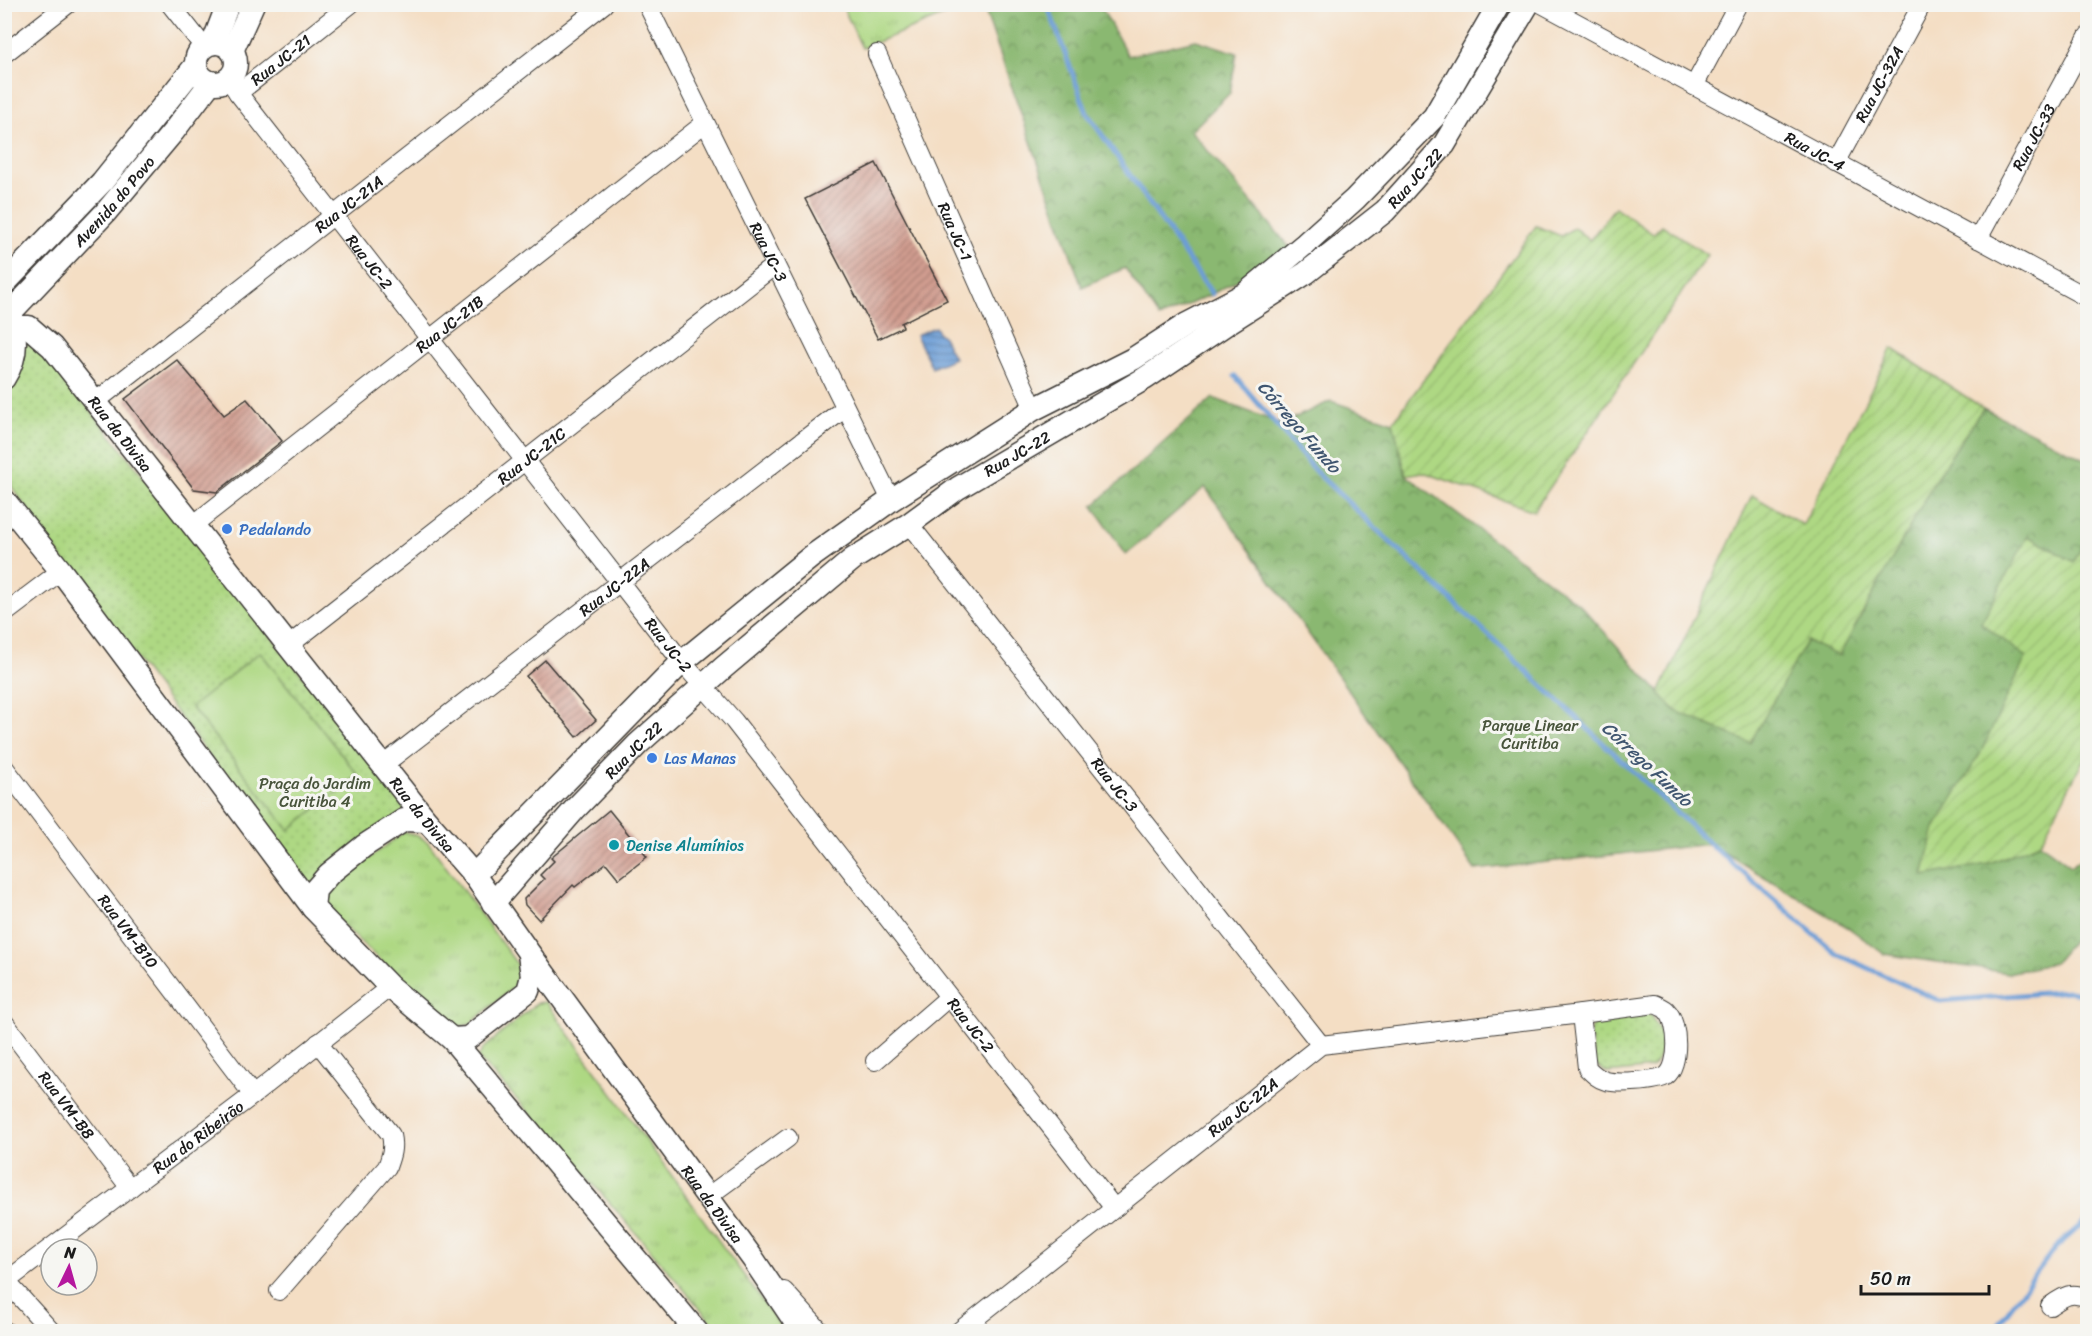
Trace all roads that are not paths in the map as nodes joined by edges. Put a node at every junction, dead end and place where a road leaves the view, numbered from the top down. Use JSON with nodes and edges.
{"nodes":[{"id":1,"x":68,"y":4,"type":"edge"},
{"id":2,"x":170,"y":4,"type":"edge"},
{"id":3,"x":228,"y":4,"type":"edge"},
{"id":4,"x":253,"y":4,"type":"edge"},
{"id":5,"x":351,"y":4,"type":"edge"},
{"id":6,"x":604,"y":4,"type":"edge"},
{"id":7,"x":647,"y":4,"type":"edge"},
{"id":8,"x":1499,"y":4,"type":"edge"},
{"id":9,"x":1528,"y":4,"type":"edge"},
{"id":10,"x":1542,"y":4,"type":"edge"},
{"id":11,"x":1738,"y":4,"type":"edge"},
{"id":12,"x":1922,"y":4,"type":"edge"},
{"id":13,"x":2088,"y":36,"type":"edge"},
{"id":14,"x":211,"y":51,"type":"junction"},
{"id":15,"x":4,"y":54,"type":"edge"},
{"id":16,"x":877,"y":54,"type":"dead end"},
{"id":17,"x":226,"y":84,"type":"junction"},
{"id":18,"x":1694,"y":86,"type":"junction"},
{"id":19,"x":705,"y":123,"type":"junction"},
{"id":20,"x":1836,"y":163,"type":"junction"},
{"id":21,"x":334,"y":216,"type":"junction"},
{"id":22,"x":1978,"y":239,"type":"junction"},
{"id":23,"x":775,"y":265,"type":"junction"},
{"id":24,"x":4,"y":284,"type":"edge"},
{"id":25,"x":2088,"y":298,"type":"edge"},
{"id":26,"x":9,"y":316,"type":"edge"},
{"id":27,"x":430,"y":339,"type":"junction"},
{"id":28,"x":1133,"y":359,"type":"junction"},
{"id":29,"x":4,"y":378,"type":"edge"},
{"id":30,"x":1144,"y":379,"type":"junction"},
{"id":31,"x":95,"y":402,"type":"junction"},
{"id":32,"x":845,"y":408,"type":"junction"},
{"id":33,"x":1034,"y":409,"type":"junction"},
{"id":34,"x":525,"y":460,"type":"junction"},
{"id":35,"x":891,"y":500,"type":"junction"},
{"id":36,"x":4,"y":501,"type":"edge"},
{"id":37,"x":909,"y":524,"type":"junction"},
{"id":38,"x":193,"y":525,"type":"junction"},
{"id":39,"x":61,"y":571,"type":"junction"},
{"id":40,"x":620,"y":582,"type":"junction"},
{"id":41,"x":4,"y":614,"type":"edge"},
{"id":42,"x":288,"y":646,"type":"junction"},
{"id":43,"x":682,"y":662,"type":"junction"},
{"id":44,"x":704,"y":686,"type":"junction"},
{"id":45,"x":383,"y":765,"type":"junction"},
{"id":46,"x":4,"y":766,"type":"edge"},
{"id":47,"x":427,"y":821,"type":"junction"},
{"id":48,"x":474,"y":875,"type":"junction"},
{"id":49,"x":493,"y":903,"type":"junction"},
{"id":50,"x":313,"y":909,"type":"junction"},
{"id":51,"x":529,"y":953,"type":"junction"},
{"id":52,"x":390,"y":987,"type":"junction"},
{"id":53,"x":949,"y":997,"type":"junction"},
{"id":54,"x":1581,"y":1014,"type":"junction"},
{"id":55,"x":4,"y":1022,"type":"edge"},
{"id":56,"x":452,"y":1039,"type":"junction"},
{"id":57,"x":318,"y":1043,"type":"junction"},
{"id":58,"x":1321,"y":1045,"type":"junction"},
{"id":59,"x":875,"y":1060,"type":"dead end"},
{"id":60,"x":253,"y":1095,"type":"junction"},
{"id":61,"x":788,"y":1138,"type":"dead end"},
{"id":62,"x":130,"y":1188,"type":"junction"},
{"id":63,"x":707,"y":1197,"type":"junction"},
{"id":64,"x":1114,"y":1208,"type":"junction"},
{"id":65,"x":753,"y":1259,"type":"junction"},
{"id":66,"x":5,"y":1281,"type":"edge"},
{"id":67,"x":279,"y":1291,"type":"dead end"},
{"id":68,"x":2088,"y":1298,"type":"edge"},
{"id":69,"x":2050,"y":1306,"type":"dead end"},
{"id":70,"x":52,"y":1332,"type":"edge"},
{"id":71,"x":697,"y":1332,"type":"edge"},
{"id":72,"x":802,"y":1332,"type":"edge"},
{"id":73,"x":821,"y":1332,"type":"edge"},
{"id":74,"x":958,"y":1332,"type":"edge"}],
"edges":[{"from":1,"to":15,"type":"street"},
{"from":2,"to":14,"type":"street"},
{"from":3,"to":14,"type":"main road","name":"Avenida do Povo"},
{"from":4,"to":14,"type":"main road","name":"Avenida do Povo"},
{"from":5,"to":17,"type":"street","name":"Rua JC-21"},
{"from":6,"to":21,"type":"street","name":"Rua JC-21A"},
{"from":7,"to":19,"type":"street","name":"Rua JC-3"},
{"from":8,"to":28,"type":"main road","name":"Rua JC-22"},
{"from":9,"to":30,"type":"main road","name":"Rua JC-22"},
{"from":10,"to":18,"type":"street","name":"Rua JC-4"},
{"from":11,"to":18,"type":"street"},
{"from":12,"to":20,"type":"street","name":"Rua JC-32A"},
{"from":13,"to":22,"type":"street","name":"Rua JC-33"},
{"from":14,"to":17,"type":"main road"},
{"from":14,"to":17,"type":"main road"},
{"from":14,"to":24,"type":"main road","name":"Avenida do Povo"},
{"from":16,"to":33,"type":"street","name":"Rua JC-1"},
{"from":17,"to":21,"type":"street","name":"Rua JC-2"},
{"from":17,"to":26,"type":"main road","name":"Avenida do Povo"},
{"from":18,"to":20,"type":"street","name":"Rua JC-4"},
{"from":19,"to":23,"type":"street","name":"Rua JC-3"},
{"from":19,"to":27,"type":"street","name":"Rua JC-21B"},
{"from":20,"to":22,"type":"street","name":"Rua JC-4"},
{"from":21,"to":27,"type":"street","name":"Rua JC-2"},
{"from":21,"to":31,"type":"street","name":"Rua JC-21A"},
{"from":22,"to":25,"type":"street","name":"Rua JC-4"},
{"from":23,"to":32,"type":"street","name":"Rua JC-3"},
{"from":23,"to":34,"type":"street","name":"Rua JC-21C"},
{"from":26,"to":29,"type":"main road"},
{"from":26,"to":31,"type":"main road","name":"Rua da Divisa"},
{"from":27,"to":34,"type":"street","name":"Rua JC-2"},
{"from":27,"to":38,"type":"street","name":"Rua JC-21B"},
{"from":28,"to":30,"type":"main road"},
{"from":28,"to":33,"type":"main road","name":"Rua JC-22"},
{"from":30,"to":37,"type":"main road","name":"Rua JC-22"},
{"from":31,"to":38,"type":"main road","name":"Rua da Divisa"},
{"from":32,"to":35,"type":"street","name":"Rua JC-3"},
{"from":32,"to":40,"type":"street","name":"Rua JC-22A"},
{"from":33,"to":35,"type":"main road","name":"Rua JC-22"},
{"from":34,"to":40,"type":"street","name":"Rua JC-2"},
{"from":34,"to":42,"type":"street","name":"Rua JC-21C"},
{"from":35,"to":43,"type":"main road","name":"Rua JC-22"},
{"from":36,"to":39,"type":"main road"},
{"from":37,"to":44,"type":"main road","name":"Rua JC-22"},
{"from":37,"to":58,"type":"street","name":"Rua JC-3"},
{"from":38,"to":42,"type":"main road","name":"Rua da Divisa"},
{"from":39,"to":41,"type":"street"},
{"from":39,"to":50,"type":"main road"},
{"from":40,"to":43,"type":"street","name":"Rua JC-2"},
{"from":40,"to":45,"type":"street","name":"Rua JC-22A"},
{"from":42,"to":45,"type":"main road","name":"Rua da Divisa"},
{"from":43,"to":44,"type":"street","name":"Rua JC-2"},
{"from":43,"to":48,"type":"main road","name":"Rua JC-22"},
{"from":44,"to":49,"type":"main road","name":"Rua JC-22"},
{"from":44,"to":53,"type":"street","name":"Rua JC-2"},
{"from":45,"to":47,"type":"main road","name":"Rua da Divisa"},
{"from":46,"to":60,"type":"street","name":"Rua VM-B10"},
{"from":47,"to":48,"type":"main road","name":"Rua da Divisa"},
{"from":47,"to":50,"type":"main road"},
{"from":48,"to":49,"type":"main road","name":"Rua da Divisa"},
{"from":49,"to":51,"type":"main road","name":"Rua da Divisa"},
{"from":50,"to":52,"type":"main road"},
{"from":51,"to":56,"type":"main road"},
{"from":51,"to":63,"type":"main road","name":"Rua da Divisa"},
{"from":52,"to":56,"type":"main road"},
{"from":52,"to":57,"type":"street","name":"Rua do Ribeirão"},
{"from":53,"to":59,"type":"street"},
{"from":53,"to":64,"type":"street","name":"Rua JC-2"},
{"from":54,"to":54,"type":"street"},
{"from":54,"to":58,"type":"street"},
{"from":55,"to":62,"type":"street","name":"Rua VM-B8"},
{"from":56,"to":71,"type":"main road"},
{"from":57,"to":60,"type":"street","name":"Rua do Ribeirão"},
{"from":57,"to":67,"type":"street"},
{"from":58,"to":64,"type":"street","name":"Rua JC-22A"},
{"from":60,"to":62,"type":"street","name":"Rua do Ribeirão"},
{"from":61,"to":63,"type":"street"},
{"from":62,"to":66,"type":"street","name":"Rua do Ribeirão"},
{"from":63,"to":65,"type":"main road","name":"Rua da Divisa"},
{"from":64,"to":74,"type":"street","name":"Rua JC-22A"},
{"from":65,"to":72,"type":"main road","name":"Rua da Divisa"},
{"from":65,"to":73,"type":"street"},
{"from":66,"to":70,"type":"street"},
{"from":68,"to":69,"type":"street"}]}
